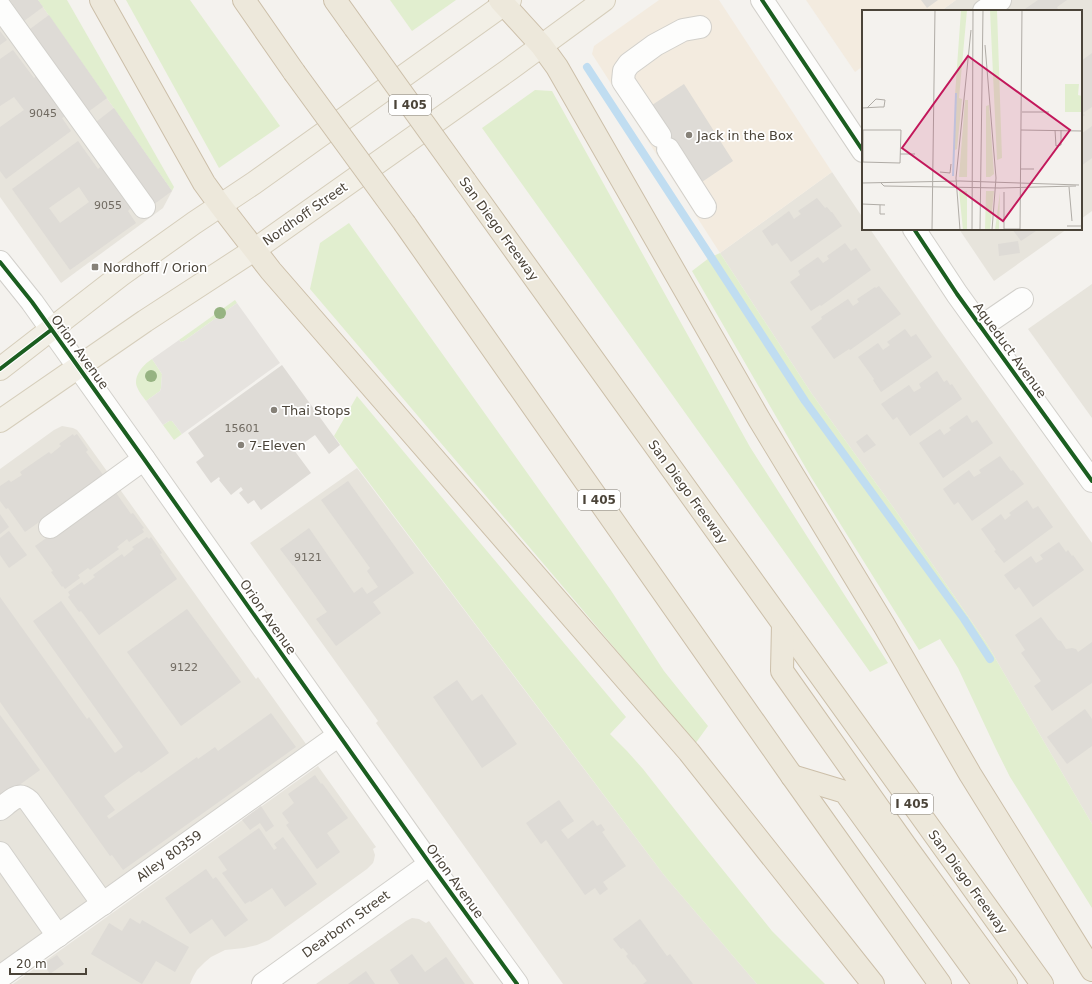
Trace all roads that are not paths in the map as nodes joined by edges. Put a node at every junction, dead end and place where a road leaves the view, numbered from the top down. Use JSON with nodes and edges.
{"nodes":[{"id":1,"x":100,"y":0,"type":"edge"},
{"id":2,"x":244,"y":0,"type":"edge"},
{"id":3,"x":335,"y":0,"type":"edge"},
{"id":4,"x":604,"y":0,"type":"edge"},
{"id":5,"x":762,"y":0,"type":"edge"},
{"id":6,"x":1000,"y":0,"type":"edge"},
{"id":7,"x":505,"y":1,"type":"edge"},
{"id":8,"x":0,"y":7,"type":"edge"},
{"id":9,"x":985,"y":10,"type":"edge"},
{"id":10,"x":700,"y":27,"type":"dead end"},
{"id":11,"x":541,"y":45,"type":"junction"},
{"id":12,"x":862,"y":150,"type":"edge"},
{"id":13,"x":220,"y":205,"type":"junction"},
{"id":14,"x":144,"y":207,"type":"dead end"},
{"id":15,"x":706,"y":207,"type":"dead end"},
{"id":16,"x":915,"y":230,"type":"edge"},
{"id":17,"x":254,"y":250,"type":"junction"},
{"id":18,"x":0,"y":262,"type":"edge"},
{"id":19,"x":1022,"y":299,"type":"dead end"},
{"id":20,"x":981,"y":327,"type":"junction"},
{"id":21,"x":51,"y":330,"type":"junction"},
{"id":22,"x":78,"y":367,"type":"junction"},
{"id":23,"x":0,"y":369,"type":"edge"},
{"id":24,"x":0,"y":421,"type":"edge"},
{"id":25,"x":144,"y":459,"type":"junction"},
{"id":26,"x":1092,"y":481,"type":"edge"},
{"id":27,"x":50,"y":527,"type":"dead end"},
{"id":28,"x":783,"y":624,"type":"junction"},
{"id":29,"x":339,"y":735,"type":"junction"},
{"id":30,"x":792,"y":776,"type":"junction"},
{"id":31,"x":0,"y":809,"type":"edge"},
{"id":32,"x":0,"y":853,"type":"edge"},
{"id":33,"x":430,"y":864,"type":"junction"},
{"id":34,"x":103,"y":904,"type":"junction"},
{"id":35,"x":58,"y":936,"type":"junction"},
{"id":36,"x":1092,"y":970,"type":"edge"},
{"id":37,"x":0,"y":977,"type":"edge"},
{"id":38,"x":263,"y":984,"type":"edge"},
{"id":39,"x":517,"y":984,"type":"edge"},
{"id":40,"x":873,"y":984,"type":"edge"},
{"id":41,"x":940,"y":984,"type":"edge"},
{"id":42,"x":984,"y":984,"type":"edge"},
{"id":43,"x":1006,"y":984,"type":"edge"},
{"id":44,"x":1042,"y":984,"type":"edge"}],
"edges":[{"from":1,"to":13,"type":"highway"},
{"from":2,"to":30,"type":"highway","number":"I 405","bridge":true},
{"from":3,"to":28,"type":"highway","name":"San Diego Freeway","number":"I 405","bridge":true},
{"from":4,"to":11,"type":"main road","name":"Nordhoff Street"},
{"from":5,"to":12,"type":"street"},
{"from":6,"to":9,"type":"street"},
{"from":7,"to":11,"type":"highway"},
{"from":7,"to":13,"type":"main road"},
{"from":8,"to":14,"type":"street"},
{"from":10,"to":15,"type":"street"},
{"from":11,"to":17,"type":"main road","name":"Nordhoff Street"},
{"from":11,"to":36,"type":"highway"},
{"from":13,"to":17,"type":"highway"},
{"from":13,"to":21,"type":"main road"},
{"from":16,"to":20,"type":"street","name":"Aqueduct Avenue"},
{"from":17,"to":22,"type":"main road","name":"Nordhoff Street"},
{"from":17,"to":40,"type":"highway"},
{"from":18,"to":21,"type":"street","name":"Orion Avenue"},
{"from":19,"to":20,"type":"street"},
{"from":20,"to":26,"type":"street","name":"Aqueduct Avenue"},
{"from":21,"to":22,"type":"street","name":"Orion Avenue"},
{"from":21,"to":23,"type":"main road"},
{"from":22,"to":24,"type":"main road","name":"Nordhoff Street"},
{"from":22,"to":25,"type":"street","name":"Orion Avenue"},
{"from":25,"to":27,"type":"street"},
{"from":25,"to":29,"type":"street","name":"Orion Avenue"},
{"from":28,"to":43,"type":"highway"},
{"from":28,"to":44,"type":"highway","name":"San Diego Freeway","number":"I 405"},
{"from":29,"to":33,"type":"street","name":"Orion Avenue"},
{"from":29,"to":34,"type":"street","name":"Alley 80359"},
{"from":30,"to":41,"type":"highway","number":"I 405"},
{"from":30,"to":42,"type":"highway"},
{"from":31,"to":34,"type":"street"},
{"from":32,"to":35,"type":"street"},
{"from":33,"to":38,"type":"street","name":"Dearborn Street"},
{"from":33,"to":39,"type":"street","name":"Orion Avenue"},
{"from":34,"to":35,"type":"street","name":"Alley 80359"},
{"from":35,"to":37,"type":"street","name":"Alley 80359"}]}
